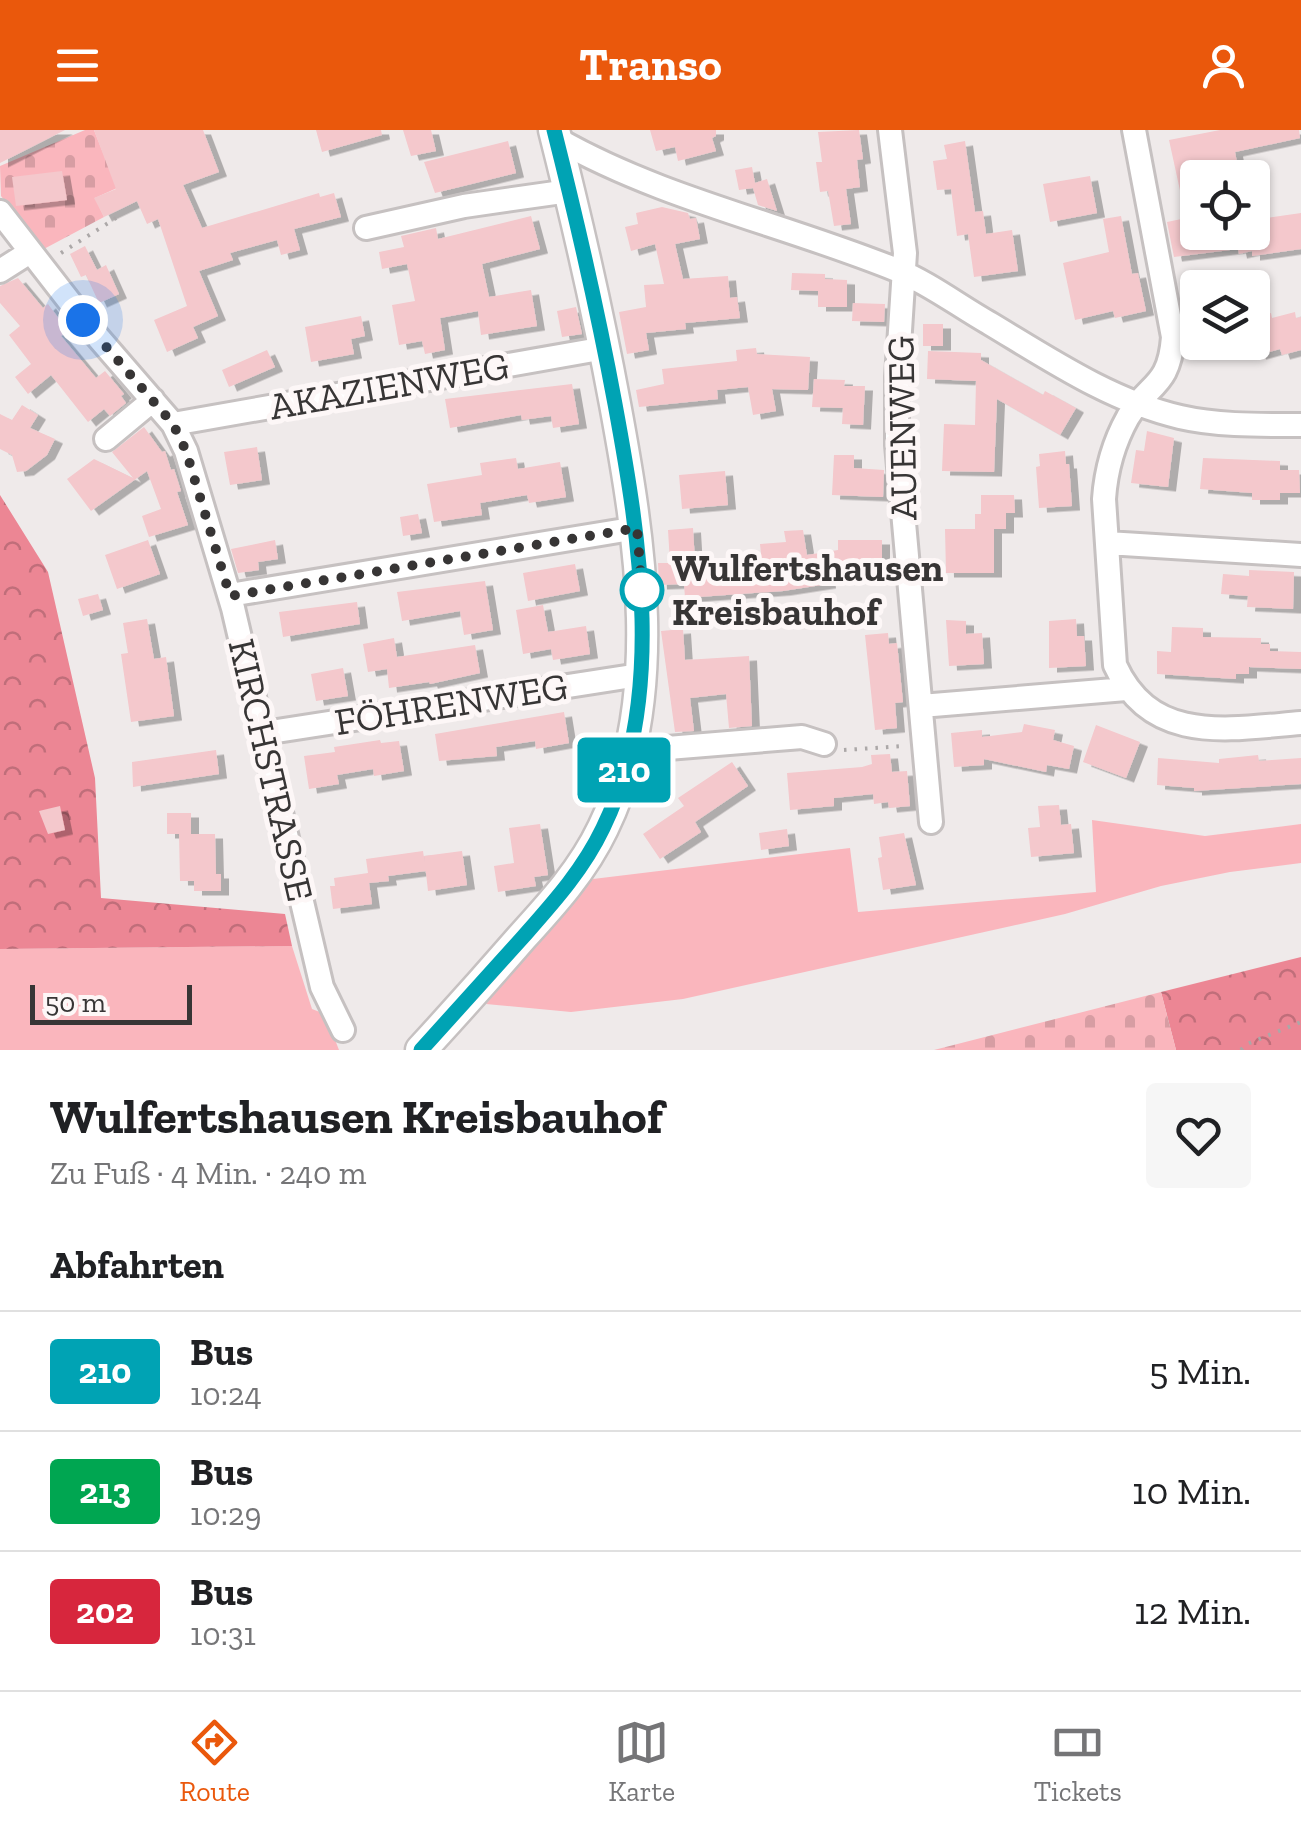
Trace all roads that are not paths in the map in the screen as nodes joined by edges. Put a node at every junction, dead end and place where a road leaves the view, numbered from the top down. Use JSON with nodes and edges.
{"nodes":[{"id":1,"x":890,"y":130,"type":"edge"},
{"id":2,"x":1134,"y":130,"type":"edge"},
{"id":3,"x":555,"y":134,"type":"edge"},
{"id":4,"x":569,"y":191,"type":"junction"},
{"id":5,"x":0,"y":212,"type":"edge"},
{"id":6,"x":366,"y":228,"type":"dead end"},
{"id":7,"x":36,"y":259,"type":"junction"},
{"id":8,"x":0,"y":271,"type":"edge"},
{"id":9,"x":903,"y":272,"type":"junction"},
{"id":10,"x":605,"y":348,"type":"junction"},
{"id":11,"x":153,"y":400,"type":"junction"},
{"id":12,"x":1138,"y":405,"type":"junction"},
{"id":13,"x":173,"y":424,"type":"junction"},
{"id":14,"x":1301,"y":425,"type":"edge"},
{"id":15,"x":106,"y":440,"type":"dead end"},
{"id":16,"x":637,"y":528,"type":"junction"},
{"id":17,"x":1107,"y":543,"type":"junction"},
{"id":18,"x":1301,"y":555,"type":"edge"},
{"id":19,"x":230,"y":596,"type":"junction"},
{"id":20,"x":639,"y":675,"type":"junction"},
{"id":21,"x":1126,"y":689,"type":"junction"},
{"id":22,"x":920,"y":706,"type":"junction"},
{"id":23,"x":1301,"y":723,"type":"edge"},
{"id":24,"x":264,"y":732,"type":"junction"},
{"id":25,"x":824,"y":744,"type":"road end"},
{"id":26,"x":630,"y":751,"type":"junction"},
{"id":27,"x":931,"y":822,"type":"dead end"},
{"id":28,"x":344,"y":1030,"type":"dead end"},
{"id":29,"x":421,"y":1050,"type":"edge"}],
"edges":[{"from":1,"to":9,"type":"street","name":"AUENWEG"},
{"from":2,"to":12,"type":"street"},
{"from":3,"to":4,"type":"main road"},
{"from":3,"to":9,"type":"street"},
{"from":4,"to":6,"type":"street"},
{"from":4,"to":10,"type":"main road"},
{"from":5,"to":7,"type":"street","name":"KIRCHSTRASSE"},
{"from":7,"to":8,"type":"street"},
{"from":7,"to":11,"type":"street","name":"KIRCHSTRASSE"},
{"from":9,"to":12,"type":"street"},
{"from":9,"to":22,"type":"street","name":"AUENWEG"},
{"from":10,"to":13,"type":"street","name":"AKAZIENWEG"},
{"from":10,"to":16,"type":"main road"},
{"from":11,"to":13,"type":"street","name":"KIRCHSTRASSE"},
{"from":11,"to":15,"type":"street"},
{"from":12,"to":14,"type":"street"},
{"from":12,"to":17,"type":"street"},
{"from":13,"to":19,"type":"street","name":"KIRCHSTRASSE"},
{"from":16,"to":19,"type":"street"},
{"from":16,"to":20,"type":"main road"},
{"from":17,"to":18,"type":"street"},
{"from":17,"to":21,"type":"street"},
{"from":19,"to":24,"type":"street","name":"KIRCHSTRASSE"},
{"from":20,"to":24,"type":"street","name":"FÖHRENWEG"},
{"from":20,"to":26,"type":"main road"},
{"from":21,"to":22,"type":"street"},
{"from":21,"to":23,"type":"street"},
{"from":22,"to":27,"type":"street","name":"AUENWEG"},
{"from":24,"to":28,"type":"street","name":"KIRCHSTRASSE"},
{"from":25,"to":26,"type":"street"},
{"from":26,"to":29,"type":"main road"}]}
